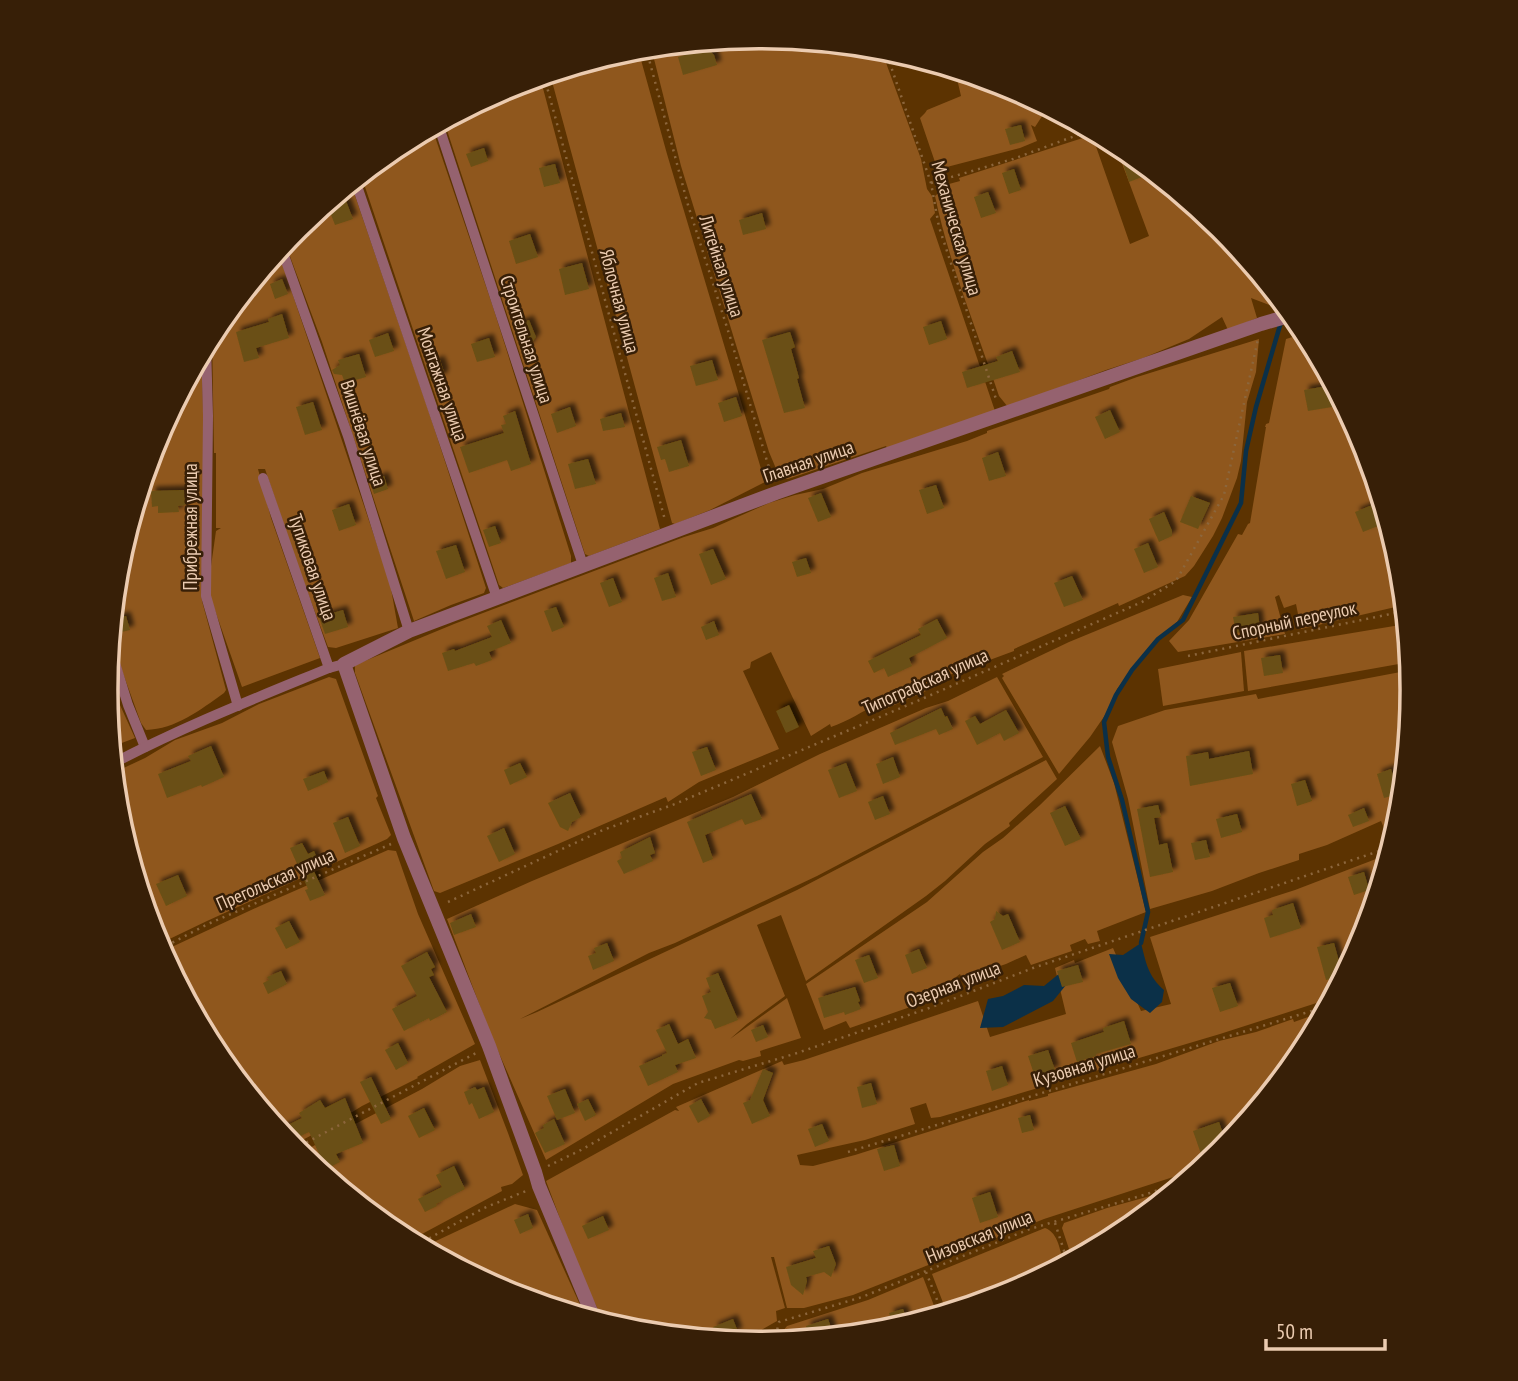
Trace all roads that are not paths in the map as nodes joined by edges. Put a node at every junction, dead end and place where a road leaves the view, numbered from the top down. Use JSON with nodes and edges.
{"nodes":[{"id":1,"x":441,"y":133,"type":"edge"},
{"id":2,"x":358,"y":190,"type":"edge"},
{"id":3,"x":285,"y":259,"type":"edge"},
{"id":4,"x":1281,"y":318,"type":"edge"},
{"id":5,"x":207,"y":364,"type":"edge"},
{"id":6,"x":263,"y":478,"type":"dead end"},
{"id":7,"x":583,"y":565,"type":"junction"},
{"id":8,"x":497,"y":598,"type":"junction"},
{"id":9,"x":409,"y":631,"type":"junction"},
{"id":10,"x":344,"y":664,"type":"junction"},
{"id":11,"x":329,"y":667,"type":"junction"},
{"id":12,"x":118,"y":672,"type":"edge"},
{"id":13,"x":238,"y":706,"type":"junction"},
{"id":14,"x":145,"y":747,"type":"junction"},
{"id":15,"x":122,"y":759,"type":"edge"},
{"id":16,"x":590,"y":1309,"type":"edge"}],
"edges":[{"from":1,"to":7,"type":"lane","name":"Строительная улица"},
{"from":2,"to":8,"type":"lane","name":"Монтажная улица"},
{"from":3,"to":9,"type":"lane","name":"Вишнёвая улица"},
{"from":4,"to":7,"type":"street","name":"Главная улица"},
{"from":5,"to":13,"type":"lane","name":"Прибрежная улица"},
{"from":6,"to":11,"type":"lane","name":"Тупиковая улица"},
{"from":7,"to":8,"type":"street","name":"Главная улица"},
{"from":8,"to":9,"type":"street","name":"Главная улица"},
{"from":9,"to":10,"type":"street","name":"Главная улица"},
{"from":10,"to":11,"type":"lane"},
{"from":10,"to":16,"type":"street"},
{"from":11,"to":13,"type":"lane"},
{"from":12,"to":14,"type":"lane"},
{"from":13,"to":14,"type":"lane"},
{"from":14,"to":15,"type":"lane"}]}
